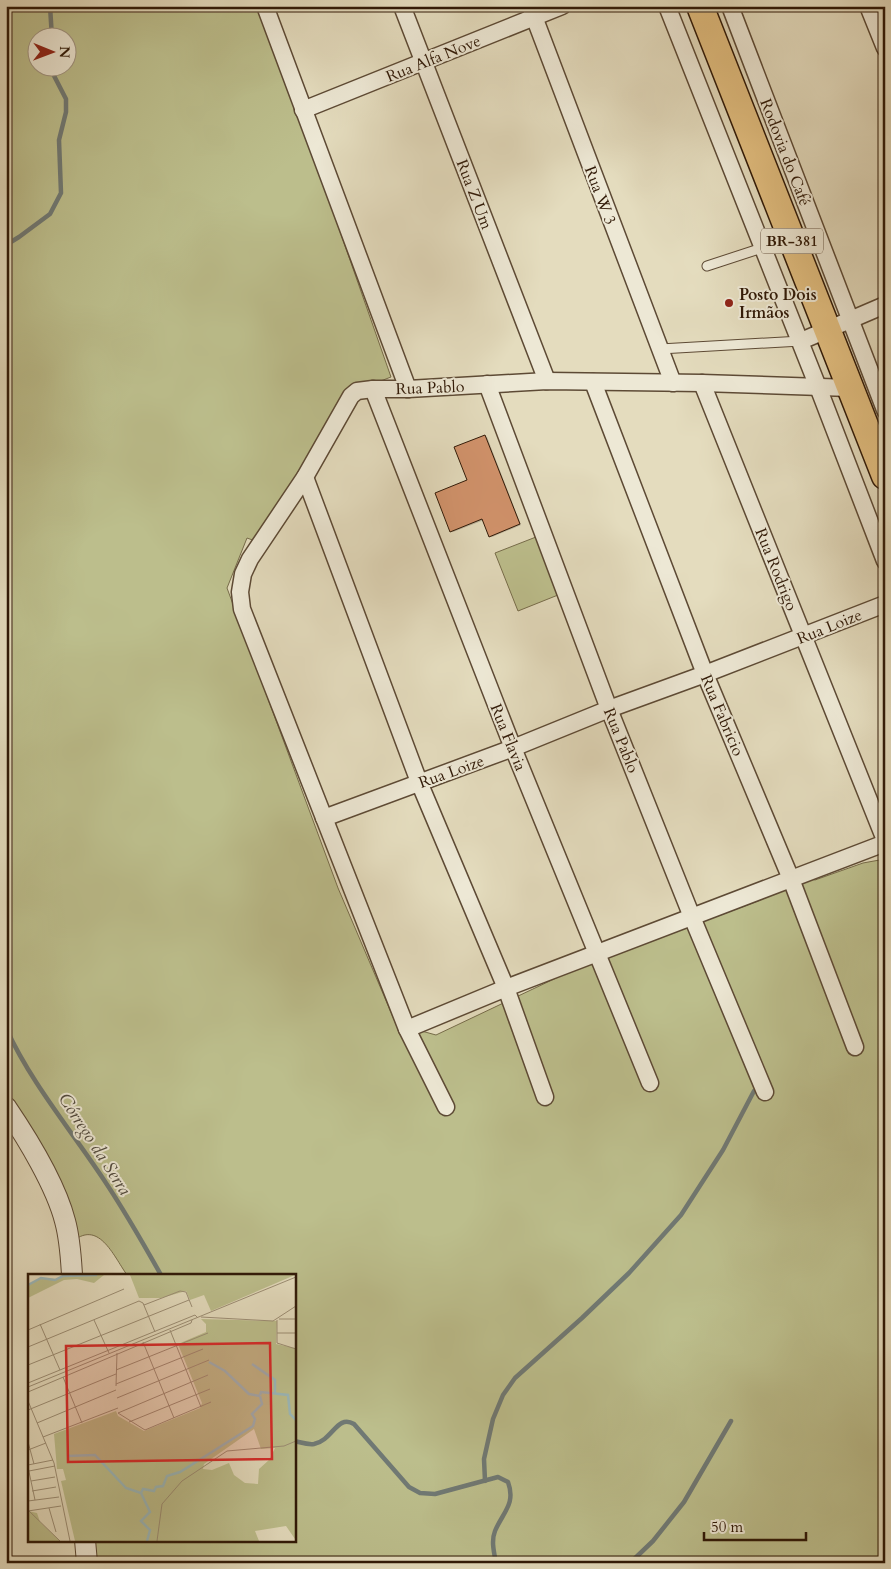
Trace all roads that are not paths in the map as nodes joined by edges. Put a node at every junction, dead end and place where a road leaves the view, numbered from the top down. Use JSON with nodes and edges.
{"nodes":[{"id":1,"x":265,"y":6,"type":"edge"},
{"id":2,"x":402,"y":6,"type":"edge"},
{"id":3,"x":562,"y":6,"type":"edge"},
{"id":4,"x":667,"y":6,"type":"edge"},
{"id":5,"x":700,"y":6,"type":"edge"},
{"id":6,"x":730,"y":6,"type":"edge"},
{"id":7,"x":868,"y":6,"type":"edge"},
{"id":8,"x":532,"y":11,"type":"edge"},
{"id":9,"x":885,"y":48,"type":"edge"},
{"id":10,"x":424,"y":62,"type":"junction"},
{"id":11,"x":303,"y":110,"type":"junction"},
{"id":12,"x":779,"y":206,"type":"junction"},
{"id":13,"x":750,"y":217,"type":"junction"},
{"id":14,"x":791,"y":236,"type":"junction"},
{"id":15,"x":762,"y":248,"type":"junction"},
{"id":16,"x":707,"y":266,"type":"dead end"},
{"id":17,"x":885,"y":305,"type":"edge"},
{"id":18,"x":838,"y":325,"type":"junction"},
{"id":19,"x":800,"y":341,"type":"junction"},
{"id":20,"x":660,"y":349,"type":"junction"},
{"id":21,"x":547,"y":381,"type":"junction"},
{"id":22,"x":594,"y":382,"type":"junction"},
{"id":23,"x":672,"y":383,"type":"junction"},
{"id":24,"x":702,"y":383,"type":"junction"},
{"id":25,"x":487,"y":384,"type":"junction"},
{"id":26,"x":818,"y":386,"type":"junction"},
{"id":27,"x":850,"y":388,"type":"junction"},
{"id":28,"x":373,"y":389,"type":"junction"},
{"id":29,"x":408,"y":389,"type":"junction"},
{"id":30,"x":885,"y":410,"type":"edge"},
{"id":31,"x":885,"y":476,"type":"edge"},
{"id":32,"x":305,"y":477,"type":"junction"},
{"id":33,"x":885,"y":561,"type":"edge"},
{"id":34,"x":885,"y":604,"type":"edge"},
{"id":35,"x":803,"y":636,"type":"junction"},
{"id":36,"x":705,"y":674,"type":"junction"},
{"id":37,"x":609,"y":709,"type":"junction"},
{"id":38,"x":513,"y":748,"type":"junction"},
{"id":39,"x":419,"y":782,"type":"junction"},
{"id":40,"x":324,"y":818,"type":"junction"},
{"id":41,"x":885,"y":841,"type":"edge"},
{"id":42,"x":791,"y":879,"type":"junction"},
{"id":43,"x":692,"y":917,"type":"junction"},
{"id":44,"x":598,"y":952,"type":"junction"},
{"id":45,"x":506,"y":988,"type":"junction"},
{"id":46,"x":407,"y":1029,"type":"junction"},
{"id":47,"x":856,"y":1047,"type":"dead end"},
{"id":48,"x":650,"y":1083,"type":"dead end"},
{"id":49,"x":765,"y":1092,"type":"dead end"},
{"id":50,"x":545,"y":1098,"type":"dead end"},
{"id":51,"x":6,"y":1107,"type":"edge"},
{"id":52,"x":446,"y":1107,"type":"dead end"},
{"id":53,"x":72,"y":1274,"type":"edge"},
{"id":54,"x":85,"y":1542,"type":"edge"},
{"id":55,"x":87,"y":1563,"type":"edge"}],
"edges":[{"from":1,"to":11,"type":"street"},
{"from":2,"to":10,"type":"street","name":"Rua Z Um"},
{"from":3,"to":8,"type":"street","name":"Rua Alfa Nove"},
{"from":4,"to":13,"type":"street"},
{"from":5,"to":12,"type":"main road","number":"BR-381"},
{"from":6,"to":18,"type":"street","name":"Rodovia do Café"},
{"from":7,"to":9,"type":"street"},
{"from":8,"to":10,"type":"street","name":"Rua Alfa Nove"},
{"from":8,"to":20,"type":"street","name":"Rua W 3"},
{"from":10,"to":11,"type":"street","name":"Rua Alfa Nove"},
{"from":10,"to":21,"type":"street","name":"Rua Z Um"},
{"from":11,"to":29,"type":"street"},
{"from":12,"to":13,"type":"street"},
{"from":12,"to":14,"type":"main road","number":"BR-381"},
{"from":13,"to":15,"type":"street"},
{"from":14,"to":15,"type":"street"},
{"from":14,"to":18,"type":"main road","number":"BR-381"},
{"from":15,"to":16,"type":"lane"},
{"from":15,"to":19,"type":"street"},
{"from":17,"to":18,"type":"street"},
{"from":18,"to":19,"type":"street"},
{"from":18,"to":27,"type":"main road","number":"BR-381"},
{"from":18,"to":30,"type":"street","name":"Rodovia do Café"},
{"from":19,"to":20,"type":"lane"},
{"from":19,"to":26,"type":"street"},
{"from":20,"to":23,"type":"street","name":"Rua W 3"},
{"from":21,"to":22,"type":"street","name":"Rua Pablo"},
{"from":21,"to":25,"type":"street","name":"Rua Pablo"},
{"from":22,"to":23,"type":"street","name":"Rua Pablo"},
{"from":22,"to":36,"type":"street","name":"Rua Fabricio"},
{"from":23,"to":24,"type":"street","name":"Rua Pablo"},
{"from":24,"to":26,"type":"street","name":"Rua Pablo"},
{"from":24,"to":35,"type":"street","name":"Rua Rodrigo"},
{"from":25,"to":29,"type":"street","name":"Rua Pablo"},
{"from":25,"to":37,"type":"street","name":"Rua Pablo"},
{"from":26,"to":27,"type":"street","name":"Rua Pablo"},
{"from":26,"to":33,"type":"street"},
{"from":27,"to":31,"type":"main road","number":"BR-381"},
{"from":28,"to":29,"type":"street","name":"Rua Pablo"},
{"from":28,"to":32,"type":"street","name":"Rua Pablo"},
{"from":28,"to":38,"type":"street","name":"Rua Flavia"},
{"from":32,"to":39,"type":"street"},
{"from":32,"to":40,"type":"street","name":"Rua Pablo"},
{"from":34,"to":35,"type":"street","name":"Rua Loize"},
{"from":35,"to":36,"type":"street","name":"Rua Loize"},
{"from":35,"to":41,"type":"street","name":"Rua Rodrigo"},
{"from":36,"to":37,"type":"street","name":"Rua Loize"},
{"from":36,"to":42,"type":"street","name":"Rua Fabricio"},
{"from":37,"to":38,"type":"street","name":"Rua Loize"},
{"from":37,"to":43,"type":"street","name":"Rua Pablo"},
{"from":38,"to":39,"type":"street","name":"Rua Loize"},
{"from":38,"to":44,"type":"street","name":"Rua Flavia"},
{"from":39,"to":40,"type":"street","name":"Rua Loize"},
{"from":39,"to":45,"type":"street"},
{"from":40,"to":46,"type":"street","name":"Rua Pablo"},
{"from":41,"to":42,"type":"street"},
{"from":42,"to":43,"type":"street"},
{"from":42,"to":47,"type":"street","name":"Rua Fabricio"},
{"from":43,"to":44,"type":"street"},
{"from":43,"to":49,"type":"street","name":"Rua Pablo"},
{"from":44,"to":45,"type":"street"},
{"from":44,"to":48,"type":"street","name":"Rua Flavia"},
{"from":45,"to":46,"type":"street"},
{"from":45,"to":50,"type":"street"},
{"from":46,"to":52,"type":"street","name":"Rua Pablo"},
{"from":51,"to":53,"type":"street"},
{"from":54,"to":55,"type":"street"}]}
